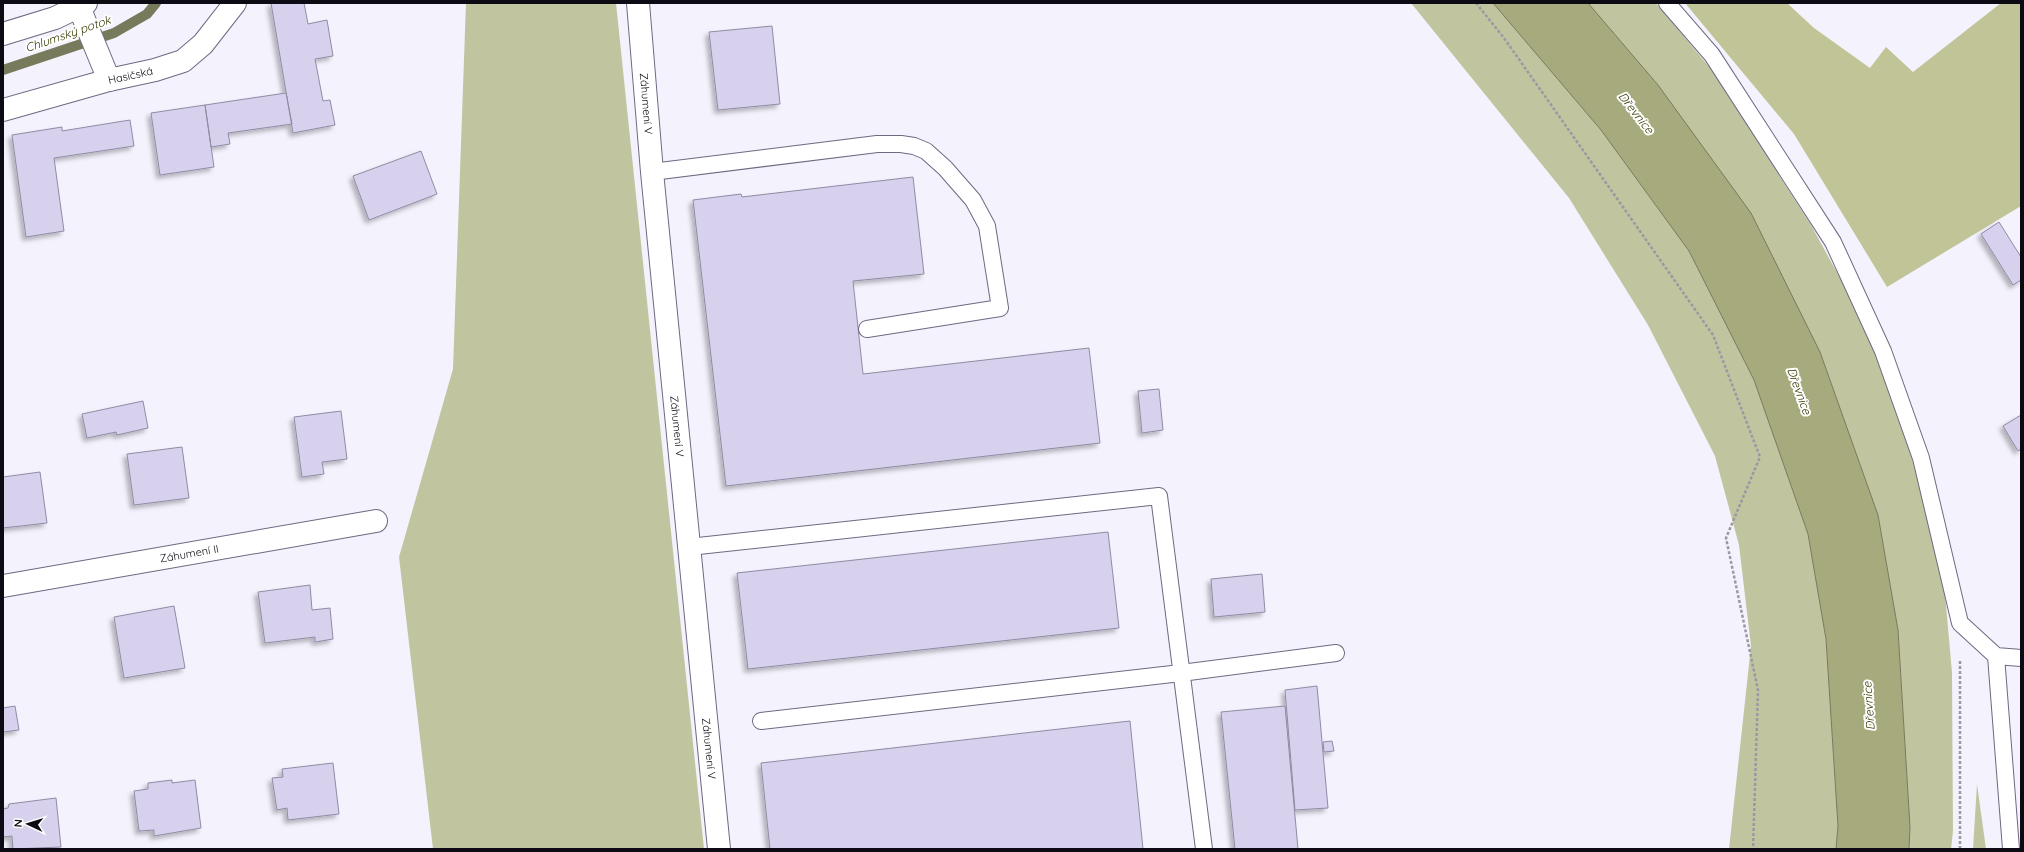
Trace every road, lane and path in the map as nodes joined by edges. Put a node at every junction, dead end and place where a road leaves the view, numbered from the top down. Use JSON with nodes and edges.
{"nodes":[{"id":1,"x":235,"y":3,"type":"edge"},
{"id":2,"x":638,"y":3,"type":"edge"},
{"id":3,"x":1476,"y":3,"type":"edge"},
{"id":4,"x":1667,"y":3,"type":"edge"},
{"id":5,"x":83,"y":5,"type":"edge"},
{"id":6,"x":3,"y":34,"type":"edge"},
{"id":7,"x":109,"y":80,"type":"junction"},
{"id":8,"x":3,"y":110,"type":"edge"},
{"id":9,"x":652,"y":172,"type":"junction"},
{"id":10,"x":867,"y":328,"type":"dead end"},
{"id":11,"x":376,"y":521,"type":"dead end"},
{"id":12,"x":689,"y":547,"type":"junction"},
{"id":13,"x":3,"y":586,"type":"edge"},
{"id":14,"x":1960,"y":623,"type":"junction"},
{"id":15,"x":1336,"y":653,"type":"dead end"},
{"id":16,"x":1996,"y":656,"type":"junction"},
{"id":17,"x":2021,"y":658,"type":"edge"},
{"id":18,"x":1182,"y":673,"type":"junction"},
{"id":19,"x":761,"y":721,"type":"dead end"},
{"id":20,"x":718,"y":849,"type":"edge"},
{"id":21,"x":1204,"y":849,"type":"edge"},
{"id":22,"x":1753,"y":849,"type":"edge"},
{"id":23,"x":1960,"y":849,"type":"edge"},
{"id":24,"x":2011,"y":849,"type":"edge"}],
"edges":[{"from":1,"to":7,"type":"street","name":"Hasičská"},
{"from":2,"to":9,"type":"street","name":"Záhumení V"},
{"from":3,"to":22,"type":"path"},
{"from":4,"to":14,"type":"lane"},
{"from":5,"to":6,"type":"street"},
{"from":5,"to":7,"type":"street"},
{"from":7,"to":8,"type":"street","name":"Hasičská"},
{"from":9,"to":10,"type":"lane"},
{"from":9,"to":12,"type":"street","name":"Záhumení V"},
{"from":11,"to":13,"type":"street","name":"Záhumení II"},
{"from":12,"to":18,"type":"lane"},
{"from":12,"to":20,"type":"street","name":"Záhumení V"},
{"from":14,"to":16,"type":"lane"},
{"from":14,"to":23,"type":"path"},
{"from":15,"to":18,"type":"lane"},
{"from":16,"to":17,"type":"lane"},
{"from":16,"to":24,"type":"lane"},
{"from":18,"to":19,"type":"lane"},
{"from":18,"to":21,"type":"lane"}]}
